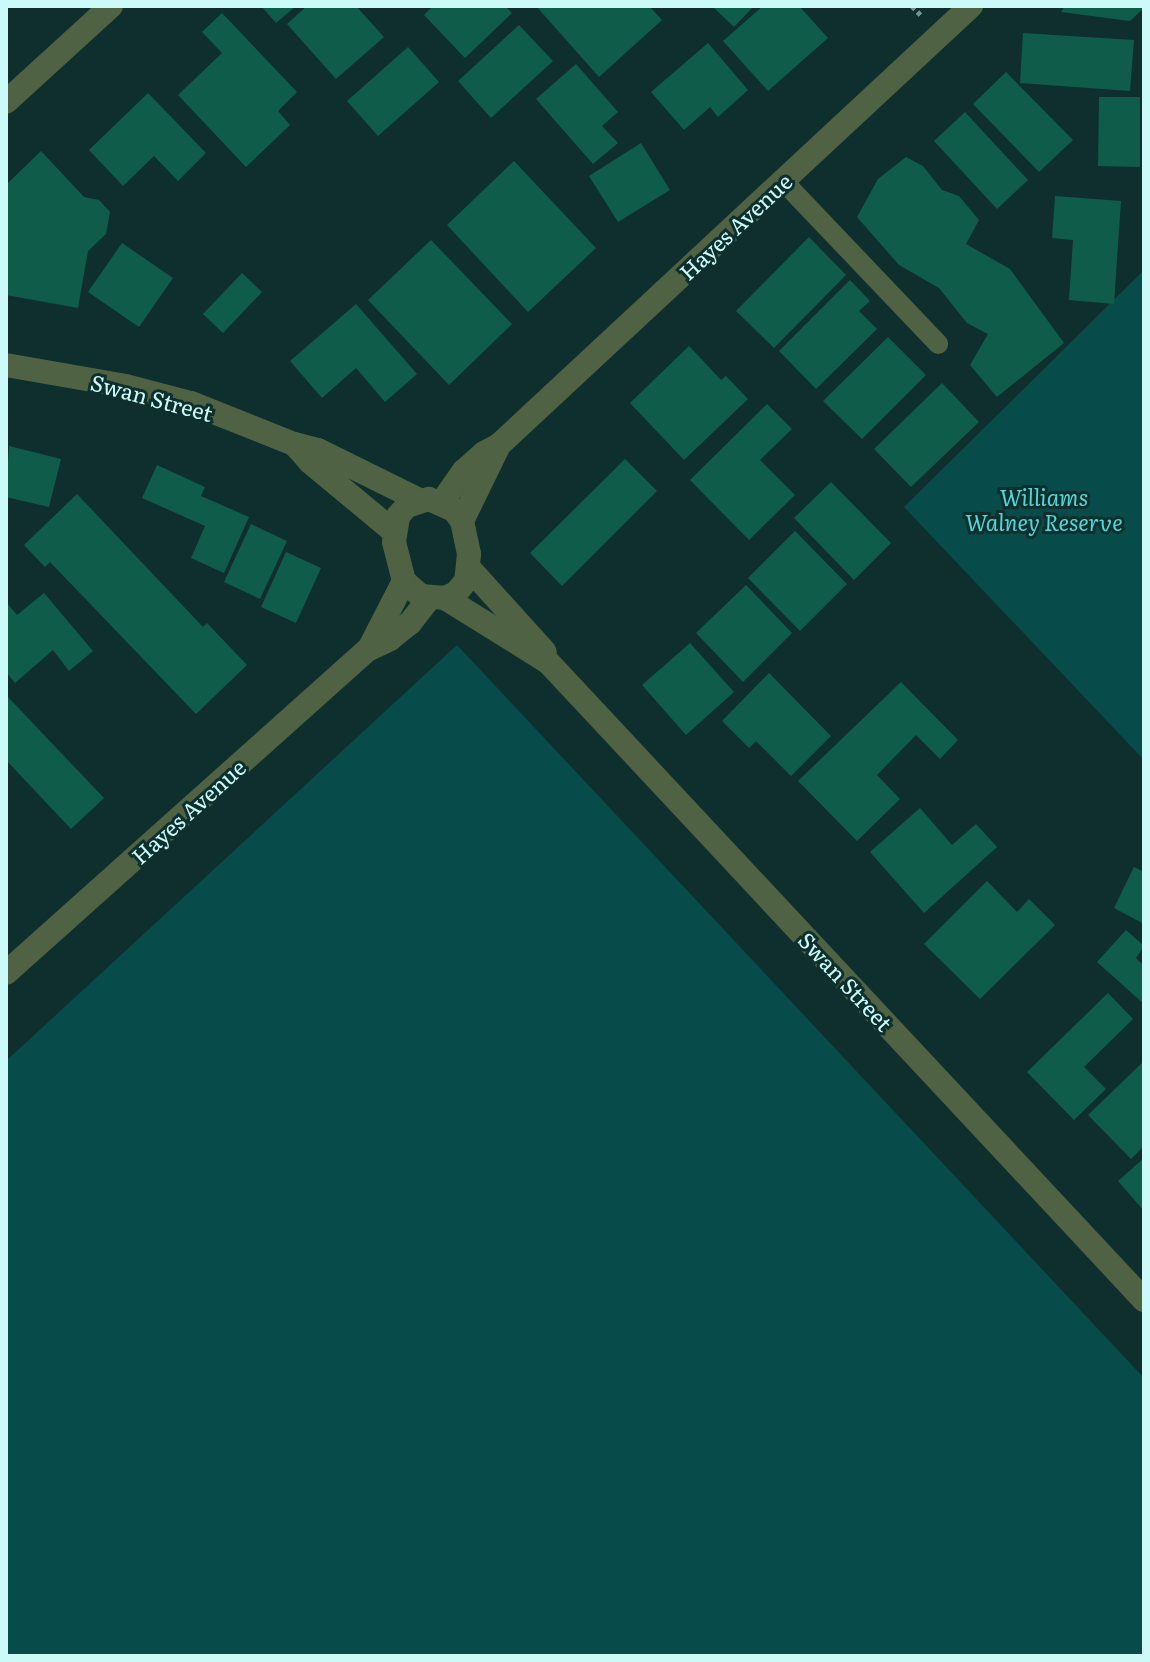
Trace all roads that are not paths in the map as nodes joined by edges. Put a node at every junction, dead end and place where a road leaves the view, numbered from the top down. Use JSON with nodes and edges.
{"nodes":[{"id":1,"x":111,"y":6,"type":"edge"},
{"id":2,"x":971,"y":6,"type":"edge"},
{"id":3,"x":6,"y":102,"type":"edge"},
{"id":4,"x":783,"y":181,"type":"junction"},
{"id":5,"x":938,"y":344,"type":"dead end"},
{"id":6,"x":6,"y":365,"type":"edge"},
{"id":7,"x":294,"y":444,"type":"junction"},
{"id":8,"x":499,"y":445,"type":"junction"},
{"id":9,"x":430,"y":501,"type":"junction"},
{"id":10,"x":462,"y":521,"type":"junction"},
{"id":11,"x":393,"y":531,"type":"junction"},
{"id":12,"x":469,"y":568,"type":"junction"},
{"id":13,"x":404,"y":581,"type":"junction"},
{"id":14,"x":437,"y":599,"type":"junction"},
{"id":15,"x":369,"y":649,"type":"junction"},
{"id":16,"x":548,"y":662,"type":"junction"},
{"id":17,"x":6,"y":973,"type":"edge"},
{"id":18,"x":1144,"y":1300,"type":"edge"}],
"edges":[{"from":1,"to":3,"type":"street"},
{"from":2,"to":4,"type":"street","name":"Hayes Avenue"},
{"from":4,"to":5,"type":"lane"},
{"from":4,"to":8,"type":"street","name":"Hayes Avenue"},
{"from":6,"to":7,"type":"street","name":"Swan Street"},
{"from":7,"to":9,"type":"street","name":"Swan Street"},
{"from":7,"to":11,"type":"street","name":"Swan Street"},
{"from":8,"to":9,"type":"street","name":"Hayes Avenue"},
{"from":8,"to":10,"type":"street","name":"Hayes Avenue"},
{"from":9,"to":10,"type":"street"},
{"from":9,"to":11,"type":"street"},
{"from":10,"to":12,"type":"street"},
{"from":11,"to":13,"type":"street"},
{"from":12,"to":14,"type":"street"},
{"from":12,"to":16,"type":"street","name":"Swan Street"},
{"from":13,"to":14,"type":"street"},
{"from":13,"to":15,"type":"street","name":"Hayes Avenue"},
{"from":14,"to":15,"type":"street","name":"Hayes Avenue"},
{"from":14,"to":16,"type":"street","name":"Swan Street"},
{"from":15,"to":17,"type":"street","name":"Hayes Avenue"},
{"from":16,"to":18,"type":"street","name":"Swan Street"}]}
